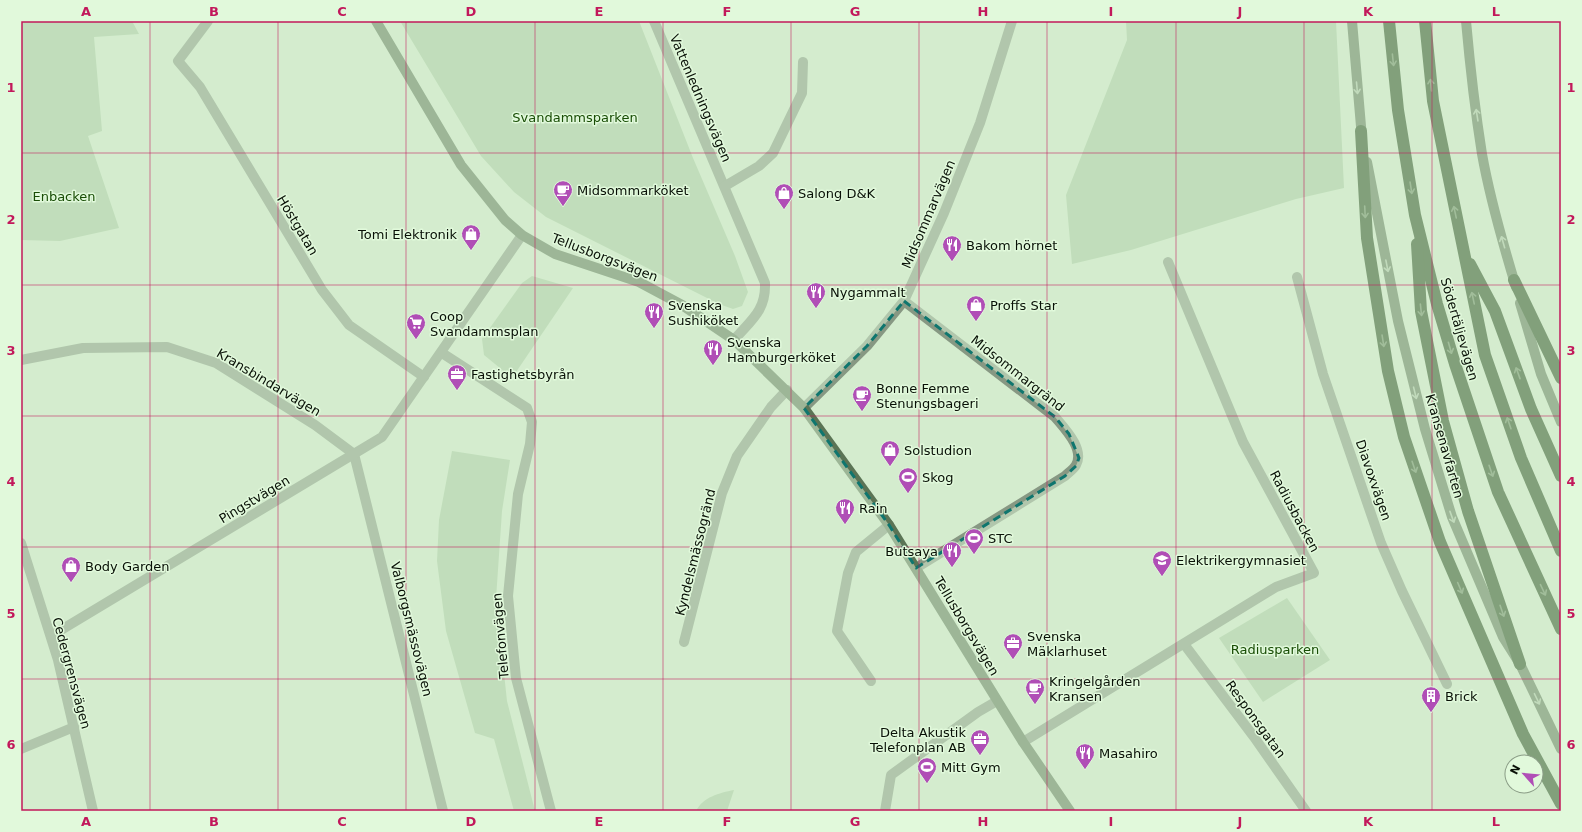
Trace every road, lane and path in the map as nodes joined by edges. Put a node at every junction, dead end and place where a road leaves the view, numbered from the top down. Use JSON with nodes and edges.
{"nodes":[{"id":1,"x":208,"y":21,"type":"edge"},
{"id":2,"x":376,"y":21,"type":"edge"},
{"id":3,"x":654,"y":21,"type":"edge"},
{"id":4,"x":1012,"y":21,"type":"edge"},
{"id":5,"x":1352,"y":21,"type":"edge"},
{"id":6,"x":1388,"y":21,"type":"edge"},
{"id":7,"x":1426,"y":21,"type":"edge"},
{"id":8,"x":1466,"y":21,"type":"edge"},
{"id":9,"x":804,"y":62,"type":"dead end"},
{"id":10,"x":1361,"y":131,"type":"junction"},
{"id":11,"x":725,"y":186,"type":"junction"},
{"id":12,"x":1415,"y":215,"type":"junction"},
{"id":13,"x":522,"y":235,"type":"junction"},
{"id":14,"x":1463,"y":251,"type":"junction"},
{"id":15,"x":1168,"y":262,"type":"dead end"},
{"id":16,"x":1298,"y":276,"type":"dead end"},
{"id":17,"x":1514,"y":280,"type":"junction"},
{"id":18,"x":904,"y":301,"type":"junction"},
{"id":19,"x":734,"y":340,"type":"junction"},
{"id":20,"x":442,"y":353,"type":"junction"},
{"id":21,"x":21,"y":360,"type":"edge"},
{"id":22,"x":424,"y":377,"type":"junction"},
{"id":23,"x":1561,"y":378,"type":"edge"},
{"id":24,"x":787,"y":390,"type":"junction"},
{"id":25,"x":804,"y":408,"type":"junction"},
{"id":26,"x":1561,"y":422,"type":"edge"},
{"id":27,"x":354,"y":454,"type":"junction"},
{"id":28,"x":1561,"y":476,"type":"edge"},
{"id":29,"x":890,"y":525,"type":"junction"},
{"id":30,"x":21,"y":543,"type":"edge"},
{"id":31,"x":1561,"y":551,"type":"edge"},
{"id":32,"x":916,"y":568,"type":"junction"},
{"id":33,"x":1561,"y":629,"type":"edge"},
{"id":34,"x":51,"y":636,"type":"junction"},
{"id":35,"x":684,"y":642,"type":"dead end"},
{"id":36,"x":1184,"y":644,"type":"junction"},
{"id":37,"x":1520,"y":664,"type":"junction"},
{"id":38,"x":870,"y":681,"type":"dead end"},
{"id":39,"x":1447,"y":684,"type":"dead end"},
{"id":40,"x":998,"y":701,"type":"junction"},
{"id":41,"x":74,"y":727,"type":"junction"},
{"id":42,"x":1023,"y":742,"type":"junction"},
{"id":43,"x":1561,"y":748,"type":"edge"},
{"id":44,"x":21,"y":749,"type":"edge"},
{"id":45,"x":1561,"y":804,"type":"edge"},
{"id":46,"x":93,"y":811,"type":"edge"},
{"id":47,"x":443,"y":811,"type":"edge"},
{"id":48,"x":551,"y":811,"type":"edge"},
{"id":49,"x":886,"y":811,"type":"edge"},
{"id":50,"x":1070,"y":811,"type":"edge"},
{"id":51,"x":1306,"y":811,"type":"edge"}],
"edges":[{"from":1,"to":22,"type":"street","name":"Höstgatan"},
{"from":2,"to":13,"type":"main road","name":"Tellusborgsvägen"},
{"from":3,"to":11,"type":"street","name":"Vattenledningsvägen"},
{"from":4,"to":18,"type":"street","name":"Midsommarvägen"},
{"from":5,"to":10,"type":"main road","one_way":true},
{"from":6,"to":12,"type":"highway","name":"Södertäljevägen","one_way":true},
{"from":14,"to":7,"type":"highway","name":"Södertäljevägen","one_way":true},
{"from":17,"to":8,"type":"main road","one_way":true},
{"from":9,"to":11,"type":"street","name":"Vattenledningsvägen"},
{"from":10,"to":37,"type":"main road","name":"Kransenavfarten","one_way":true},
{"from":10,"to":45,"type":"highway","one_way":true},
{"from":11,"to":19,"type":"street","name":"Vattenledningsvägen"},
{"from":12,"to":33,"type":"highway","name":"Södertäljevägen","one_way":true},
{"from":12,"to":37,"type":"highway","one_way":true},
{"from":13,"to":19,"type":"main road","name":"Tellusborgsvägen"},
{"from":13,"to":20,"type":"street","name":"Pingstvägen"},
{"from":28,"to":14,"type":"highway","one_way":true},
{"from":31,"to":14,"type":"highway","name":"Södertäljevägen","one_way":true},
{"from":15,"to":36,"type":"street","name":"Radiusbacken"},
{"from":16,"to":39,"type":"street","name":"Diavoxvägen"},
{"from":17,"to":23,"type":"highway"},
{"from":17,"to":26,"type":"main road"},
{"from":18,"to":25,"type":"street","name":"Midsommarvägen"},
{"from":18,"to":32,"type":"street","name":"Midsommargränd"},
{"from":19,"to":24,"type":"main road","name":"Tellusborgsvägen"},
{"from":20,"to":22,"type":"street","name":"Pingstvägen"},
{"from":20,"to":48,"type":"street","name":"Telefonvägen"},
{"from":21,"to":27,"type":"street","name":"Kransbindarvägen"},
{"from":22,"to":27,"type":"street","name":"Pingstvägen"},
{"from":24,"to":25,"type":"main road","name":"Tellusborgsvägen"},
{"from":24,"to":35,"type":"street","name":"Kyndelsmässogränd"},
{"from":25,"to":29,"type":"main road","name":"Tellusborgsvägen"},
{"from":27,"to":34,"type":"street","name":"Pingstvägen"},
{"from":27,"to":47,"type":"street","name":"Valborgsmässovägen"},
{"from":29,"to":32,"type":"main road","name":"Tellusborgsvägen"},
{"from":29,"to":38,"type":"street"},
{"from":30,"to":34,"type":"street","name":"Cedergrensvägen"},
{"from":32,"to":40,"type":"main road","name":"Tellusborgsvägen"},
{"from":34,"to":41,"type":"street","name":"Cedergrensvägen"},
{"from":36,"to":42,"type":"street","name":"Radiusbacken"},
{"from":36,"to":51,"type":"street","name":"Responsgatan"},
{"from":37,"to":43,"type":"main road","name":"Kransenavfarten","one_way":true},
{"from":40,"to":42,"type":"main road","name":"Tellusborgsvägen"},
{"from":40,"to":49,"type":"street"},
{"from":41,"to":44,"type":"street"},
{"from":41,"to":46,"type":"street","name":"Cedergrensvägen"},
{"from":42,"to":50,"type":"main road","name":"Tellusborgsvägen"}]}
